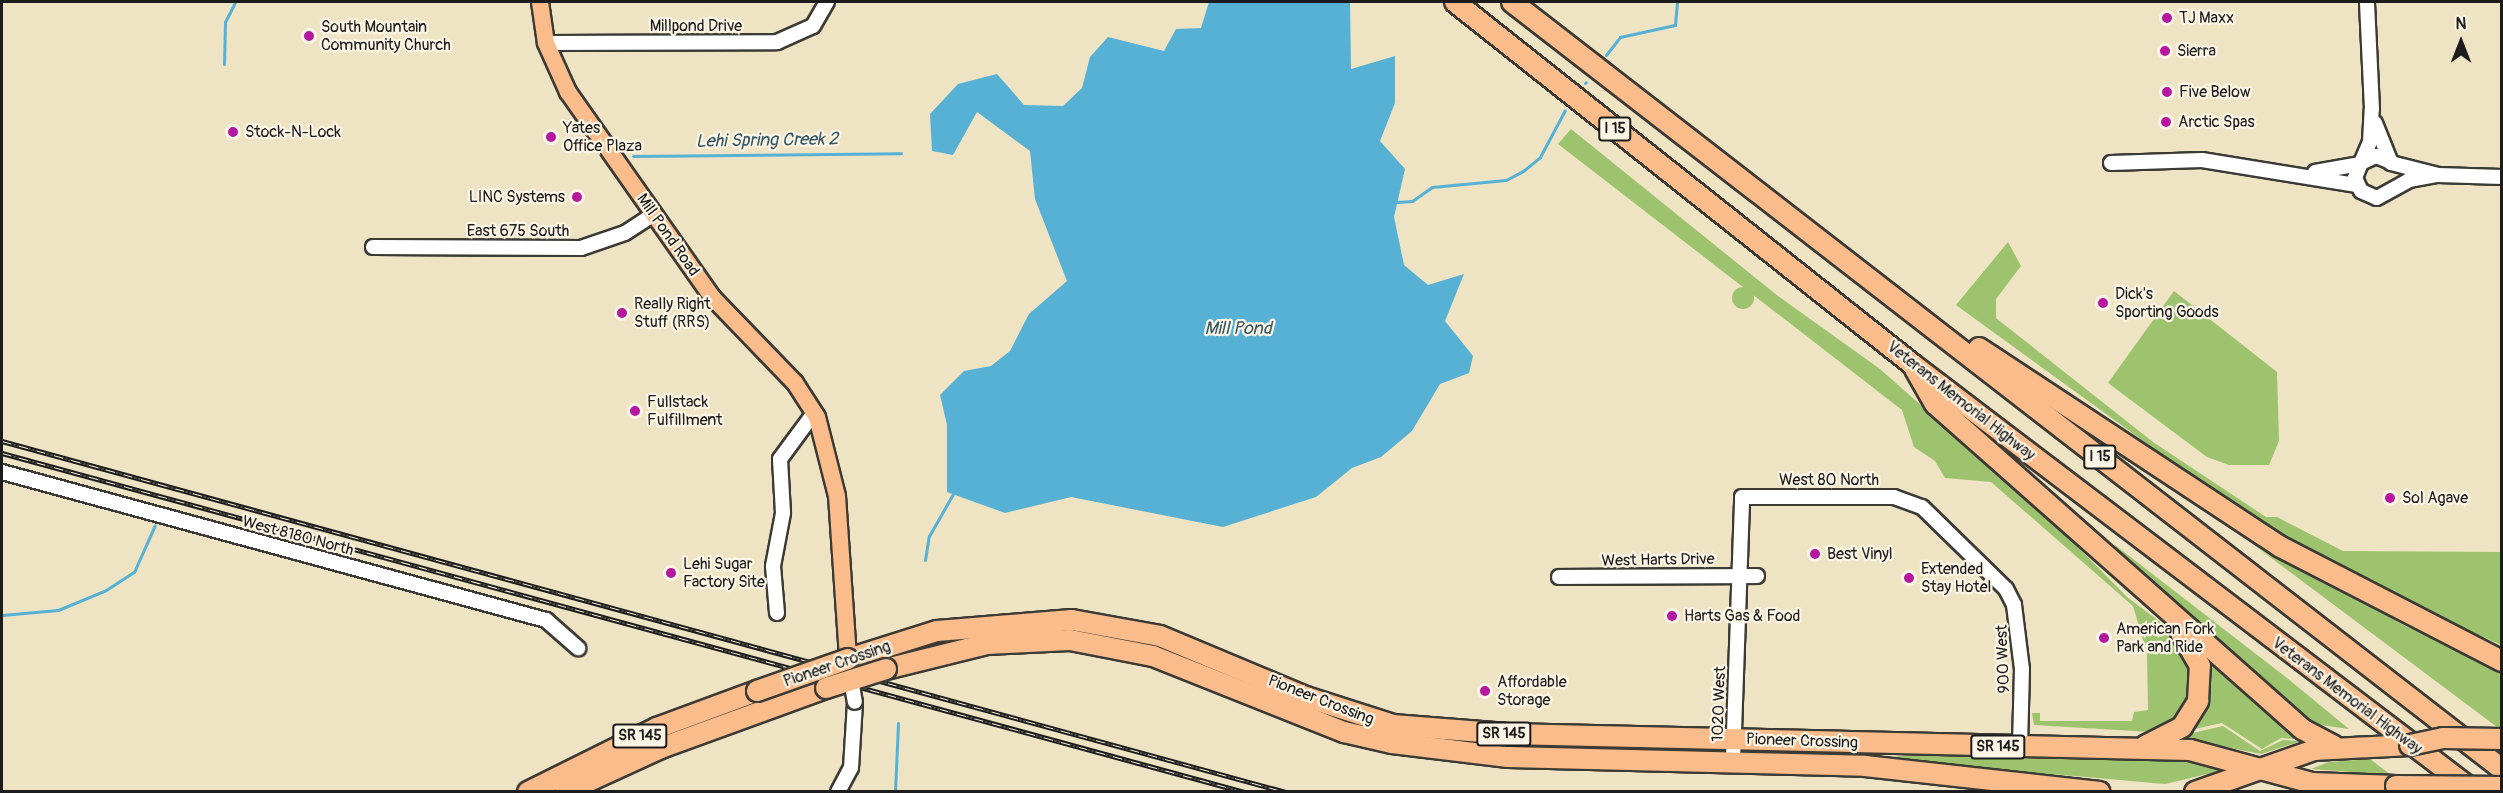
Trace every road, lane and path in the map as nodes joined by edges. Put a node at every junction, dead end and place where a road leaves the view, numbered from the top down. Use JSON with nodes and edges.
{"nodes":[{"id":1,"x":540,"y":2,"type":"edge"},
{"id":2,"x":827,"y":2,"type":"edge"},
{"id":3,"x":1455,"y":2,"type":"edge"},
{"id":4,"x":1512,"y":2,"type":"edge"},
{"id":5,"x":2367,"y":2,"type":"edge"},
{"id":6,"x":2378,"y":2,"type":"edge"},
{"id":7,"x":2372,"y":16,"type":"junction"},
{"id":8,"x":546,"y":43,"type":"junction"},
{"id":9,"x":2372,"y":109,"type":"junction"},
{"id":10,"x":2391,"y":162,"type":"junction"},
{"id":11,"x":2111,"y":163,"type":"dead end"},
{"id":12,"x":2360,"y":164,"type":"junction"},
{"id":13,"x":2297,"y":175,"type":"junction"},
{"id":14,"x":2438,"y":175,"type":"junction"},
{"id":15,"x":2502,"y":177,"type":"edge"},
{"id":16,"x":2357,"y":185,"type":"junction"},
{"id":17,"x":2392,"y":190,"type":"junction"},
{"id":18,"x":654,"y":214,"type":"junction"},
{"id":19,"x":1816,"y":237,"type":"junction"},
{"id":20,"x":373,"y":247,"type":"dead end"},
{"id":21,"x":1912,"y":364,"type":"junction"},
{"id":22,"x":814,"y":413,"type":"junction"},
{"id":23,"x":2,"y":472,"type":"edge"},
{"id":24,"x":1742,"y":497,"type":"joint"},
{"id":25,"x":1915,"y":503,"type":"joint"},
{"id":26,"x":2093,"y":544,"type":"junction"},
{"id":27,"x":1740,"y":575,"type":"junction"},
{"id":28,"x":1757,"y":576,"type":"dead end"},
{"id":29,"x":1559,"y":577,"type":"dead end"},
{"id":30,"x":777,"y":613,"type":"dead end"},
{"id":31,"x":578,"y":648,"type":"dead end"},
{"id":32,"x":848,"y":659,"type":"junction"},
{"id":33,"x":2502,"y":659,"type":"edge"},
{"id":34,"x":851,"y":680,"type":"junction"},
{"id":35,"x":1733,"y":739,"type":"junction"},
{"id":36,"x":2502,"y":739,"type":"edge"},
{"id":37,"x":2334,"y":746,"type":"junction"},
{"id":38,"x":2020,"y":747,"type":"junction"},
{"id":39,"x":2124,"y":751,"type":"junction"},
{"id":40,"x":1733,"y":760,"type":"junction"},
{"id":41,"x":2261,"y":767,"type":"junction"},
{"id":42,"x":2502,"y":769,"type":"edge"},
{"id":43,"x":2502,"y":788,"type":"edge"},
{"id":44,"x":528,"y":792,"type":"edge"},
{"id":45,"x":565,"y":792,"type":"edge"},
{"id":46,"x":838,"y":792,"type":"edge"},
{"id":47,"x":1980,"y":792,"type":"edge"},
{"id":48,"x":2100,"y":792,"type":"edge"},
{"id":49,"x":2194,"y":792,"type":"edge"},
{"id":50,"x":2475,"y":792,"type":"edge"},
{"id":51,"x":2492,"y":792,"type":"edge"}],
"edges":[{"from":1,"to":8,"type":"main road","name":"Mill Pond Road"},
{"from":2,"to":8,"type":"street","name":"Millpond Drive"},
{"from":3,"to":21,"type":"highway","name":"Veterans Memorial Highway","number":"I 15"},
{"from":4,"to":19,"type":"highway","number":"I 15"},
{"from":5,"to":7,"type":"street"},
{"from":6,"to":7,"type":"street"},
{"from":7,"to":9,"type":"street"},
{"from":8,"to":18,"type":"main road","name":"Mill Pond Road"},
{"from":9,"to":10,"type":"street"},
{"from":9,"to":12,"type":"street"},
{"from":10,"to":12,"type":"street"},
{"from":10,"to":14,"type":"street"},
{"from":10,"to":17,"type":"street"},
{"from":11,"to":13,"type":"street"},
{"from":12,"to":13,"type":"street"},
{"from":12,"to":16,"type":"street"},
{"from":13,"to":16,"type":"street"},
{"from":14,"to":15,"type":"street"},
{"from":14,"to":17,"type":"street"},
{"from":16,"to":17,"type":"street"},
{"from":18,"to":20,"type":"street","name":"East 675 South"},
{"from":18,"to":22,"type":"main road","name":"Mill Pond Road"},
{"from":19,"to":33,"type":"highway"},
{"from":19,"to":42,"type":"highway","number":"I 15"},
{"from":21,"to":26,"type":"highway"},
{"from":21,"to":50,"type":"highway","name":"Veterans Memorial Highway","number":"I 15"},
{"from":22,"to":30,"type":"street"},
{"from":22,"to":32,"type":"main road","name":"Mill Pond Road"},
{"from":23,"to":31,"type":"street","name":"West 8180 North"},
{"from":24,"to":25,"type":"street","name":"West 80 North"},
{"from":24,"to":27,"type":"street","name":"1020 West"},
{"from":25,"to":38,"type":"street","name":"900 West"},
{"from":26,"to":37,"type":"highway"},
{"from":26,"to":39,"type":"highway"},
{"from":27,"to":28,"type":"street","name":"West Harts Drive"},
{"from":27,"to":29,"type":"street","name":"West Harts Drive"},
{"from":27,"to":35,"type":"street","name":"1020 West"},
{"from":32,"to":35,"type":"highway","name":"Pioneer Crossing","number":"SR 145"},
{"from":32,"to":44,"type":"highway","name":"Pioneer Crossing","number":"SR 145","bridge":true},
{"from":34,"to":40,"type":"highway","name":"Pioneer Crossing","number":"SR 145","bridge":true},
{"from":34,"to":45,"type":"highway","name":"Pioneer Crossing","number":"SR 145","bridge":true},
{"from":34,"to":46,"type":"street","bridge":true},
{"from":35,"to":38,"type":"highway","name":"Pioneer Crossing","number":"SR 145"},
{"from":35,"to":40,"type":"street","name":"1020 West"},
{"from":36,"to":37,"type":"highway","number":"SR 145","bridge":true},
{"from":37,"to":41,"type":"highway","number":"SR 145"},
{"from":38,"to":39,"type":"highway","name":"Pioneer Crossing","number":"SR 145"},
{"from":39,"to":41,"type":"highway","name":"Pioneer Crossing","number":"SR 145"},
{"from":40,"to":47,"type":"highway"},
{"from":40,"to":48,"type":"highway","name":"Pioneer Crossing","number":"SR 145"},
{"from":41,"to":43,"type":"highway","number":"SR 145","bridge":true},
{"from":41,"to":49,"type":"highway","number":"SR 145"},
{"from":43,"to":51,"type":"highway","bridge":true}]}
